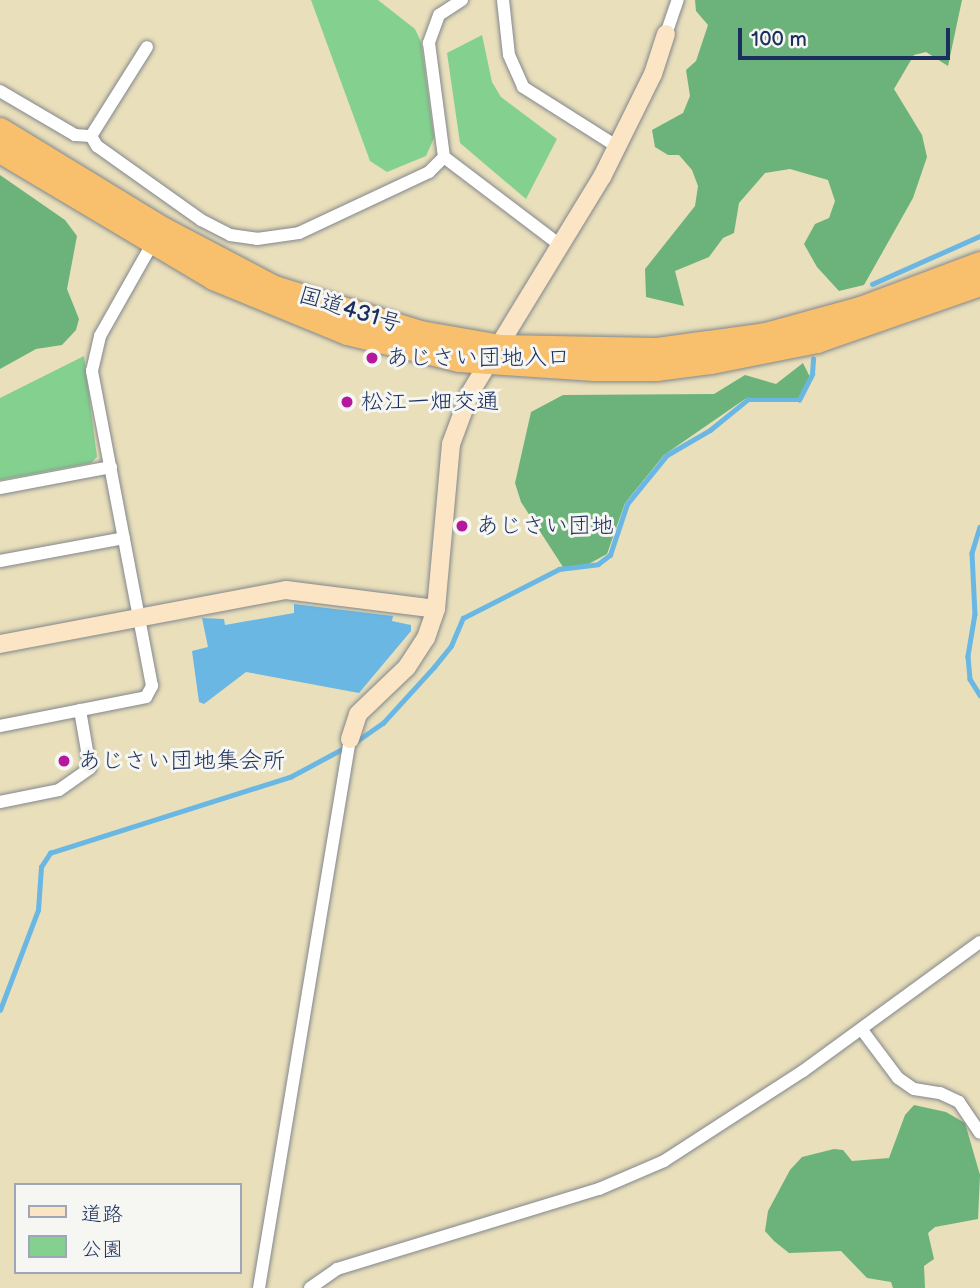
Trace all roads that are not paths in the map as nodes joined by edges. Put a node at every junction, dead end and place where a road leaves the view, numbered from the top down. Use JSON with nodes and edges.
{"nodes":[{"id":1,"x":462,"y":0,"type":"edge"},
{"id":2,"x":503,"y":0,"type":"edge"},
{"id":3,"x":678,"y":0,"type":"edge"},
{"id":4,"x":666,"y":34,"type":"joint"},
{"id":5,"x":147,"y":47,"type":"dead end"},
{"id":6,"x":0,"y":91,"type":"edge"},
{"id":7,"x":0,"y":129,"type":"edge"},
{"id":8,"x":91,"y":136,"type":"junction"},
{"id":9,"x":618,"y":147,"type":"junction"},
{"id":10,"x":0,"y":150,"type":"edge"},
{"id":11,"x":444,"y":157,"type":"junction"},
{"id":12,"x":152,"y":244,"type":"junction"},
{"id":13,"x":560,"y":245,"type":"junction"},
{"id":14,"x":980,"y":262,"type":"edge"},
{"id":15,"x":980,"y":284,"type":"edge"},
{"id":16,"x":494,"y":355,"type":"junction"},
{"id":17,"x":111,"y":467,"type":"junction"},
{"id":18,"x":0,"y":488,"type":"edge"},
{"id":19,"x":124,"y":538,"type":"junction"},
{"id":20,"x":0,"y":561,"type":"edge"},
{"id":21,"x":436,"y":609,"type":"junction"},
{"id":22,"x":141,"y":617,"type":"junction"},
{"id":23,"x":0,"y":644,"type":"edge"},
{"id":24,"x":80,"y":710,"type":"junction"},
{"id":25,"x":0,"y":726,"type":"edge"},
{"id":26,"x":349,"y":747,"type":"joint"},
{"id":27,"x":0,"y":802,"type":"edge"},
{"id":28,"x":980,"y":942,"type":"edge"},
{"id":29,"x":862,"y":1030,"type":"junction"},
{"id":30,"x":980,"y":1133,"type":"edge"},
{"id":31,"x":259,"y":1288,"type":"edge"},
{"id":32,"x":310,"y":1288,"type":"edge"}],
"edges":[{"from":1,"to":11,"type":"street"},
{"from":2,"to":9,"type":"street"},
{"from":3,"to":4,"type":"street"},
{"from":4,"to":9,"type":"street"},
{"from":5,"to":8,"type":"street"},
{"from":6,"to":8,"type":"street"},
{"from":7,"to":16,"type":"highway","name":"国道431号"},
{"from":8,"to":11,"type":"street"},
{"from":9,"to":13,"type":"street"},
{"from":10,"to":12,"type":"highway","name":"国道431号"},
{"from":11,"to":13,"type":"street"},
{"from":12,"to":16,"type":"highway","name":"国道431号"},
{"from":12,"to":17,"type":"street"},
{"from":13,"to":16,"type":"street"},
{"from":14,"to":16,"type":"highway","name":"国道431号"},
{"from":15,"to":16,"type":"highway","name":"国道431号"},
{"from":16,"to":21,"type":"street"},
{"from":17,"to":18,"type":"street"},
{"from":17,"to":19,"type":"street"},
{"from":19,"to":20,"type":"street"},
{"from":19,"to":22,"type":"street"},
{"from":21,"to":22,"type":"street"},
{"from":21,"to":26,"type":"street"},
{"from":22,"to":23,"type":"street"},
{"from":22,"to":24,"type":"street"},
{"from":24,"to":25,"type":"street"},
{"from":24,"to":27,"type":"street"},
{"from":26,"to":31,"type":"street"},
{"from":28,"to":29,"type":"street"},
{"from":29,"to":30,"type":"street"},
{"from":29,"to":32,"type":"street"}]}
